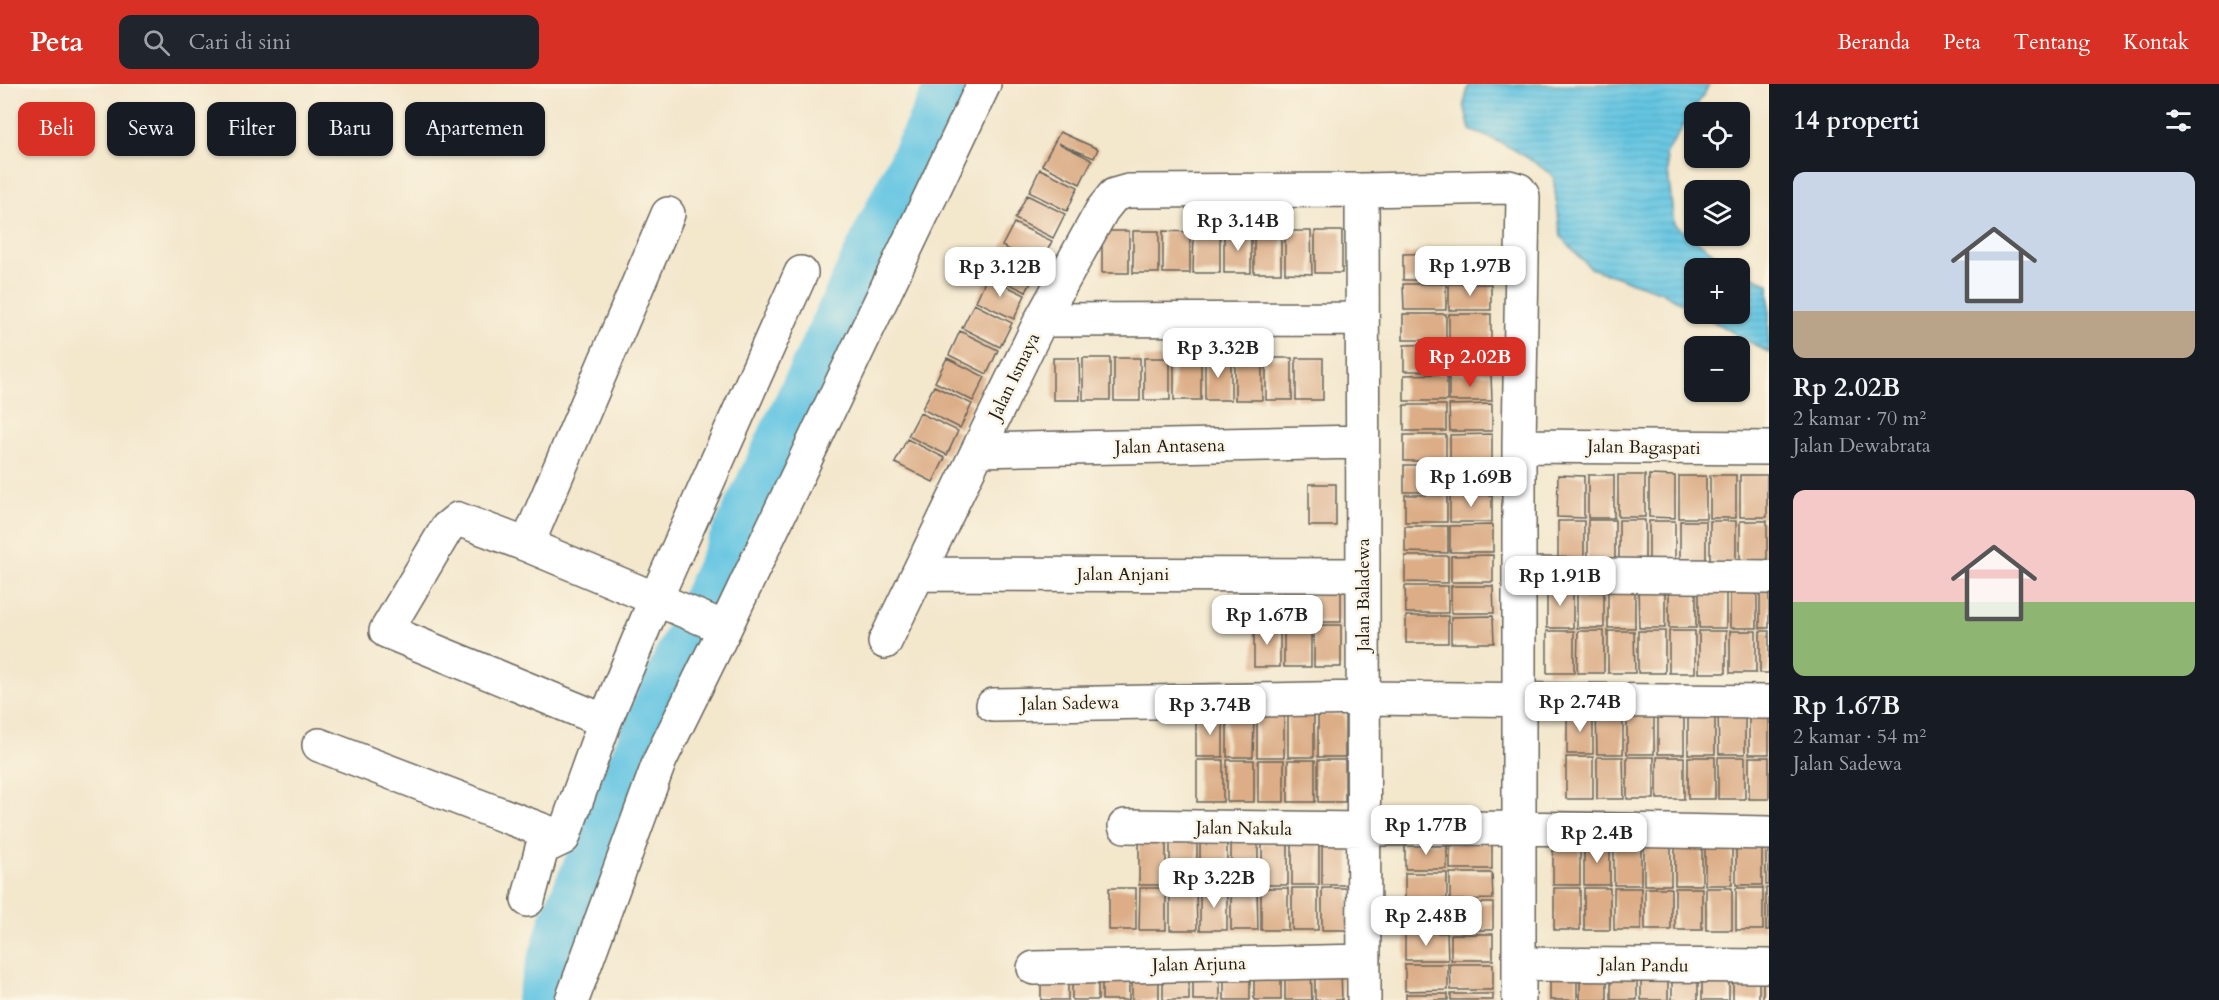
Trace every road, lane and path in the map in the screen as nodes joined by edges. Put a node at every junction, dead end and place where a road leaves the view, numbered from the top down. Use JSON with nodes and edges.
{"nodes":[{"id":1,"x":984,"y":84,"type":"edge"},
{"id":2,"x":1362,"y":190,"type":"junction"},
{"id":3,"x":668,"y":214,"type":"dead end"},
{"id":4,"x":801,"y":273,"type":"dead end"},
{"id":5,"x":1362,"y":319,"type":"junction"},
{"id":6,"x":1041,"y":320,"type":"junction"},
{"id":7,"x":1362,"y":442,"type":"junction"},
{"id":8,"x":1519,"y":446,"type":"junction"},
{"id":9,"x":1769,"y":448,"type":"edge"},
{"id":10,"x":978,"y":450,"type":"junction"},
{"id":11,"x":527,"y":545,"type":"junction"},
{"id":12,"x":919,"y":574,"type":"junction"},
{"id":13,"x":1519,"y":574,"type":"junction"},
{"id":14,"x":1363,"y":575,"type":"junction"},
{"id":15,"x":1769,"y":577,"type":"edge"},
{"id":16,"x":656,"y":598,"type":"junction"},
{"id":17,"x":714,"y":624,"type":"junction"},
{"id":18,"x":885,"y":642,"type":"dead end"},
{"id":19,"x":1363,"y":698,"type":"junction"},
{"id":20,"x":1519,"y":700,"type":"junction"},
{"id":21,"x":1769,"y":702,"type":"edge"},
{"id":22,"x":993,"y":705,"type":"dead end"},
{"id":23,"x":606,"y":721,"type":"junction"},
{"id":24,"x":319,"y":745,"type":"dead end"},
{"id":25,"x":1125,"y":826,"type":"dead end"},
{"id":26,"x":1519,"y":828,"type":"junction"},
{"id":27,"x":1363,"y":829,"type":"junction"},
{"id":28,"x":1769,"y":833,"type":"edge"},
{"id":29,"x":563,"y":838,"type":"junction"},
{"id":30,"x":528,"y":900,"type":"dead end"},
{"id":31,"x":1364,"y":961,"type":"junction"},
{"id":32,"x":1519,"y":964,"type":"junction"},
{"id":33,"x":1769,"y":966,"type":"edge"},
{"id":34,"x":1034,"y":968,"type":"dead end"},
{"id":35,"x":572,"y":1000,"type":"edge"},
{"id":36,"x":1364,"y":1000,"type":"edge"},
{"id":37,"x":1519,"y":1000,"type":"edge"}],
"edges":[{"from":1,"to":17,"type":"street"},
{"from":2,"to":5,"type":"street","name":"Jalan Baladewa"},
{"from":2,"to":6,"type":"street","name":"Jalan Ismaya"},
{"from":2,"to":8,"type":"street","name":"Jalan Ismaya"},
{"from":3,"to":11,"type":"street"},
{"from":4,"to":16,"type":"street"},
{"from":5,"to":6,"type":"street"},
{"from":5,"to":7,"type":"street","name":"Jalan Baladewa"},
{"from":6,"to":10,"type":"street","name":"Jalan Ismaya"},
{"from":7,"to":10,"type":"street","name":"Jalan Antasena"},
{"from":7,"to":14,"type":"street","name":"Jalan Baladewa"},
{"from":8,"to":9,"type":"street","name":"Jalan Bagaspati"},
{"from":8,"to":13,"type":"street"},
{"from":10,"to":12,"type":"street","name":"Jalan Ismaya"},
{"from":11,"to":16,"type":"street"},
{"from":11,"to":23,"type":"street"},
{"from":12,"to":14,"type":"street","name":"Jalan Anjani"},
{"from":12,"to":18,"type":"street","name":"Jalan Ismaya"},
{"from":13,"to":15,"type":"street"},
{"from":13,"to":20,"type":"street"},
{"from":14,"to":19,"type":"street","name":"Jalan Baladewa"},
{"from":16,"to":17,"type":"street"},
{"from":16,"to":23,"type":"street"},
{"from":17,"to":35,"type":"street"},
{"from":19,"to":20,"type":"street","name":"Jalan Sadewa"},
{"from":19,"to":22,"type":"street","name":"Jalan Sadewa"},
{"from":19,"to":27,"type":"street","name":"Jalan Baladewa"},
{"from":20,"to":21,"type":"street","name":"Jalan Sadewa"},
{"from":20,"to":26,"type":"street"},
{"from":23,"to":29,"type":"street"},
{"from":24,"to":29,"type":"street"},
{"from":25,"to":27,"type":"street","name":"Jalan Nakula"},
{"from":26,"to":27,"type":"street","name":"Jalan Nakula"},
{"from":26,"to":28,"type":"street","name":"Jalan Nakula"},
{"from":26,"to":32,"type":"street"},
{"from":27,"to":31,"type":"street","name":"Jalan Baladewa"},
{"from":29,"to":30,"type":"street"},
{"from":31,"to":34,"type":"street","name":"Jalan Arjuna"},
{"from":31,"to":36,"type":"street","name":"Jalan Baladewa"},
{"from":32,"to":33,"type":"street","name":"Jalan Pandu"},
{"from":32,"to":37,"type":"street"}]}
